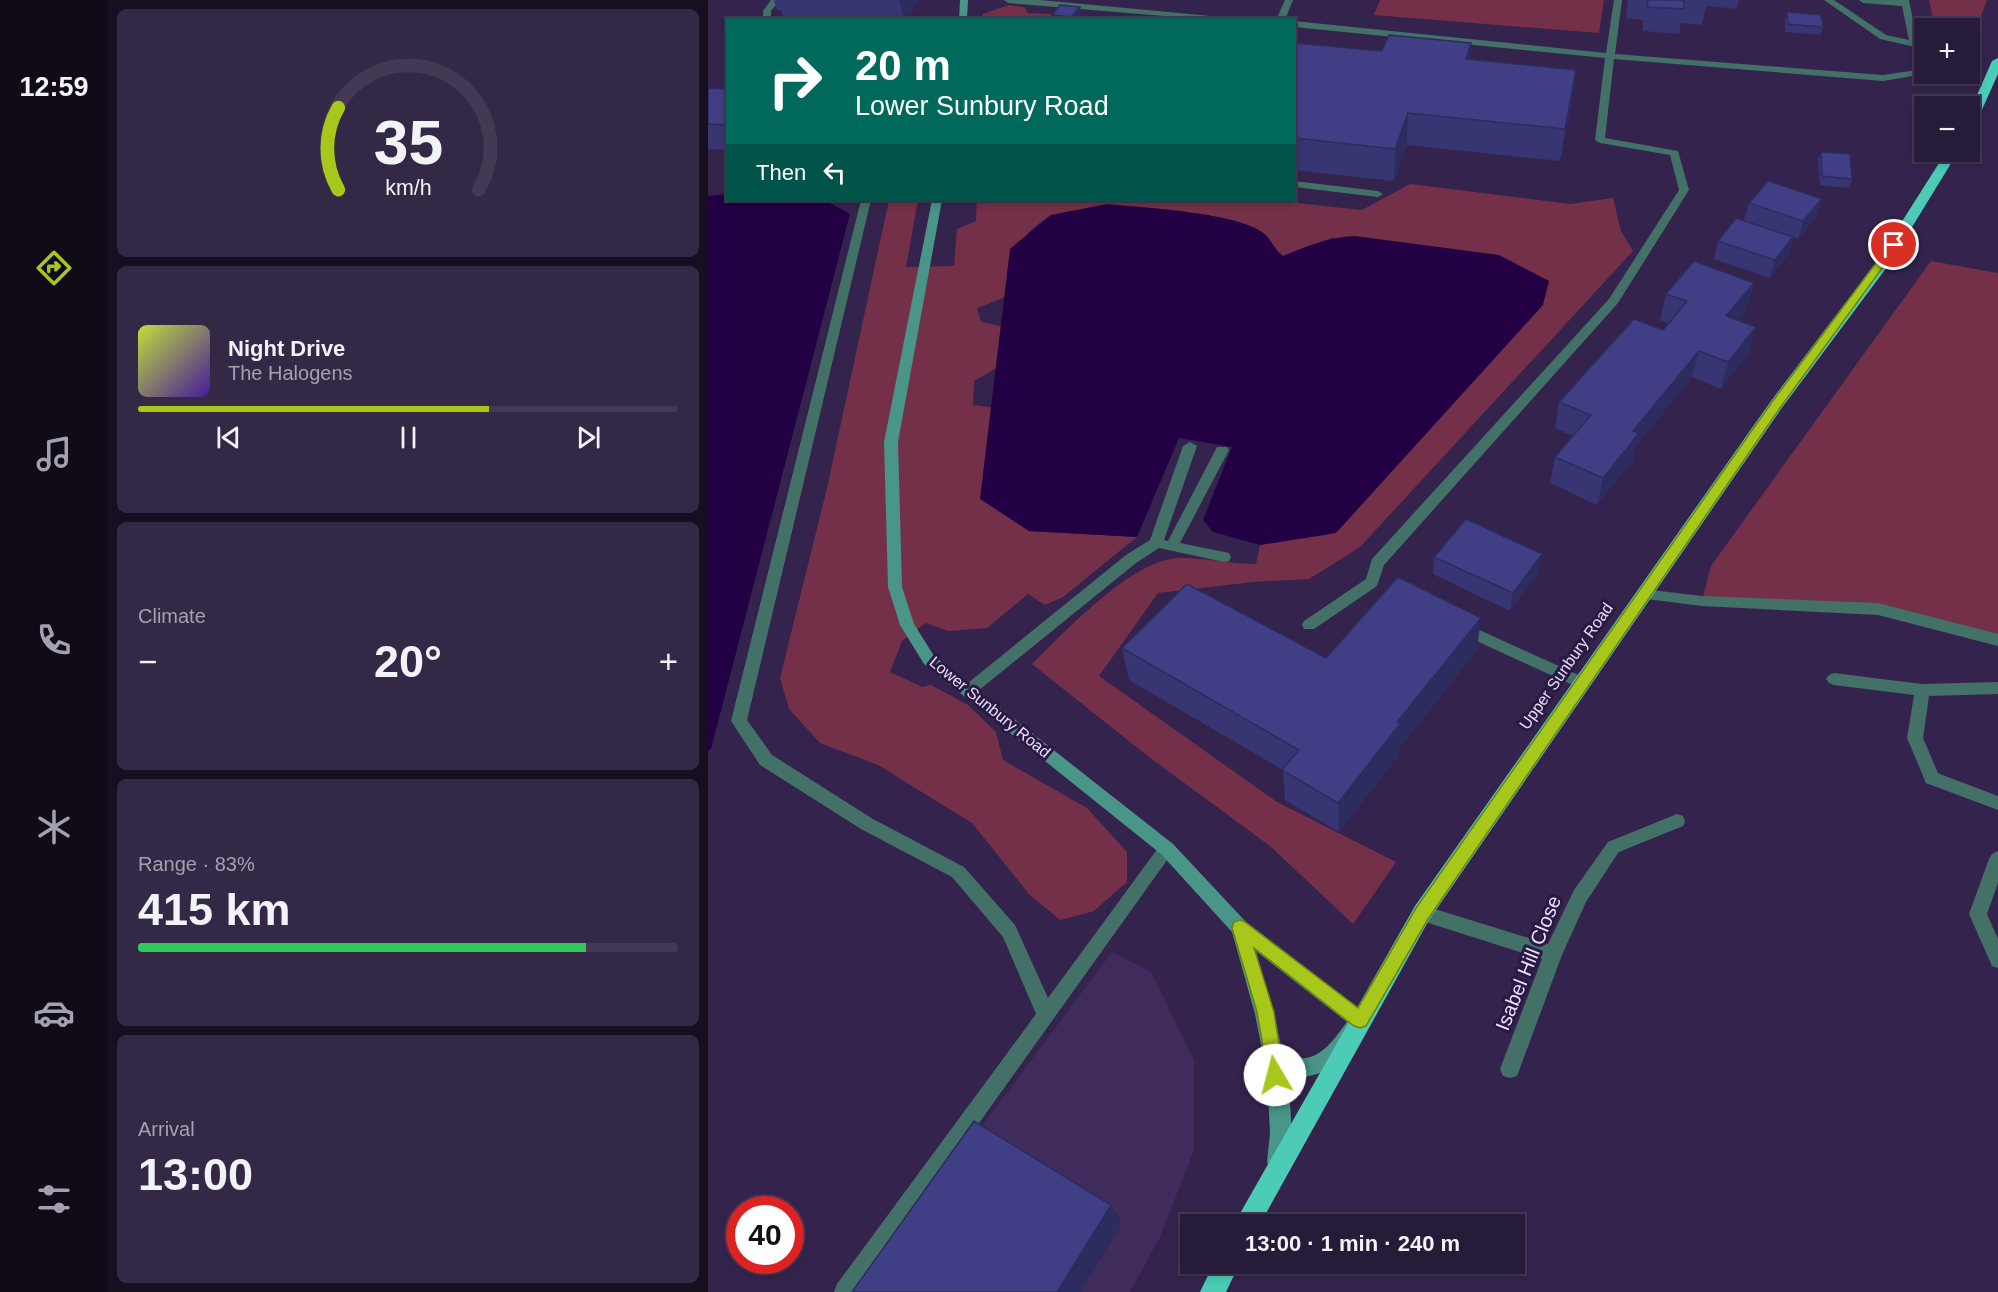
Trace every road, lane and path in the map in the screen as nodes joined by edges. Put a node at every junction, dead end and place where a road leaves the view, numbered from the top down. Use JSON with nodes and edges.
{"nodes":[{"id":1,"x":776,"y":0,"type":"edge"},
{"id":2,"x":964,"y":0,"type":"edge"},
{"id":3,"x":1008,"y":0,"type":"edge"},
{"id":4,"x":1290,"y":0,"type":"edge"},
{"id":5,"x":1618,"y":0,"type":"edge"},
{"id":6,"x":1828,"y":0,"type":"edge"},
{"id":7,"x":1863,"y":0,"type":"edge"},
{"id":8,"x":1905,"y":2,"type":"edge"},
{"id":9,"x":767,"y":18,"type":"edge"},
{"id":10,"x":963,"y":18,"type":"edge"},
{"id":11,"x":1222,"y":18,"type":"edge"},
{"id":12,"x":1281,"y":18,"type":"edge"},
{"id":13,"x":1296,"y":24,"type":"edge"},
{"id":14,"x":1914,"y":44,"type":"joint"},
{"id":15,"x":1610,"y":56,"type":"junction"},
{"id":16,"x":1998,"y":61,"type":"edge"},
{"id":17,"x":1914,"y":73,"type":"edge"},
{"id":18,"x":1980,"y":101,"type":"edge"},
{"id":19,"x":1946,"y":162,"type":"edge"},
{"id":20,"x":1296,"y":184,"type":"edge"},
{"id":21,"x":1378,"y":194,"type":"dead end"},
{"id":22,"x":866,"y":201,"type":"edge"},
{"id":23,"x":937,"y":201,"type":"edge"},
{"id":24,"x":1190,"y":446,"type":"dead end"},
{"id":25,"x":1222,"y":450,"type":"dead end"},
{"id":26,"x":1156,"y":543,"type":"junction"},
{"id":27,"x":1172,"y":546,"type":"junction"},
{"id":28,"x":1224,"y":556,"type":"dead end"},
{"id":29,"x":1643,"y":594,"type":"junction"},
{"id":30,"x":1445,"y":620,"type":"edge"},
{"id":31,"x":1309,"y":625,"type":"dead end"},
{"id":32,"x":1998,"y":640,"type":"edge"},
{"id":33,"x":1834,"y":679,"type":"dead end"},
{"id":34,"x":1582,"y":683,"type":"junction"},
{"id":35,"x":1998,"y":688,"type":"edge"},
{"id":36,"x":1922,"y":690,"type":"junction"},
{"id":37,"x":968,"y":691,"type":"junction"},
{"id":38,"x":1998,"y":802,"type":"edge"},
{"id":39,"x":1677,"y":821,"type":"dead end"},
{"id":40,"x":1167,"y":849,"type":"junction"},
{"id":41,"x":1998,"y":859,"type":"edge"},
{"id":42,"x":1422,"y":914,"type":"junction"},
{"id":43,"x":1240,"y":928,"type":"junction"},
{"id":44,"x":1553,"y":954,"type":"junction"},
{"id":45,"x":1998,"y":960,"type":"edge"},
{"id":46,"x":1046,"y":1015,"type":"junction"},
{"id":47,"x":1360,"y":1020,"type":"junction"},
{"id":48,"x":1273,"y":1057,"type":"junction"},
{"id":49,"x":1510,"y":1069,"type":"dead end"},
{"id":50,"x":1274,"y":1173,"type":"junction"},
{"id":51,"x":1251,"y":1214,"type":"edge"},
{"id":52,"x":1222,"y":1274,"type":"edge"},
{"id":53,"x":844,"y":1292,"type":"edge"},
{"id":54,"x":1213,"y":1292,"type":"edge"}],
"edges":[{"from":1,"to":9,"type":"street"},
{"from":2,"to":10,"type":"street"},
{"from":3,"to":11,"type":"street"},
{"from":4,"to":12,"type":"street"},
{"from":5,"to":15,"type":"street"},
{"from":6,"to":14,"type":"street"},
{"from":7,"to":8,"type":"street"},
{"from":8,"to":14,"type":"street"},
{"from":13,"to":15,"type":"street"},
{"from":15,"to":17,"type":"street"},
{"from":15,"to":31,"type":"street"},
{"from":16,"to":18,"type":"highway"},
{"from":19,"to":29,"type":"highway","name":"Upper Sunbury Road"},
{"from":20,"to":21,"type":"street"},
{"from":22,"to":46,"type":"street"},
{"from":23,"to":37,"type":"street","name":"Lower Sunbury Road"},
{"from":24,"to":26,"type":"street"},
{"from":25,"to":27,"type":"street"},
{"from":26,"to":27,"type":"street"},
{"from":26,"to":37,"type":"street"},
{"from":27,"to":28,"type":"street"},
{"from":29,"to":32,"type":"street"},
{"from":29,"to":34,"type":"highway","name":"Upper Sunbury Road"},
{"from":30,"to":34,"type":"street"},
{"from":33,"to":36,"type":"street"},
{"from":34,"to":42,"type":"highway","name":"Upper Sunbury Road"},
{"from":35,"to":36,"type":"street"},
{"from":36,"to":38,"type":"street"},
{"from":37,"to":40,"type":"street","name":"Lower Sunbury Road"},
{"from":39,"to":44,"type":"street","name":"Isabel Hill Close"},
{"from":40,"to":43,"type":"street","name":"Lower Sunbury Road"},
{"from":40,"to":46,"type":"street"},
{"from":41,"to":45,"type":"street"},
{"from":42,"to":44,"type":"street"},
{"from":42,"to":47,"type":"highway","name":"Upper Sunbury Road"},
{"from":43,"to":47,"type":"street","name":"Lower Sunbury Road"},
{"from":43,"to":48,"type":"street","name":"Lower Sunbury Road"},
{"from":44,"to":49,"type":"street","name":"Isabel Hill Close"},
{"from":46,"to":53,"type":"street"},
{"from":47,"to":48,"type":"street"},
{"from":47,"to":50,"type":"highway","name":"Upper Sunbury Road"},
{"from":48,"to":50,"type":"street","name":"Lower Sunbury Road"},
{"from":50,"to":51,"type":"highway","name":"Upper Sunbury Road"},
{"from":52,"to":54,"type":"highway"}]}
